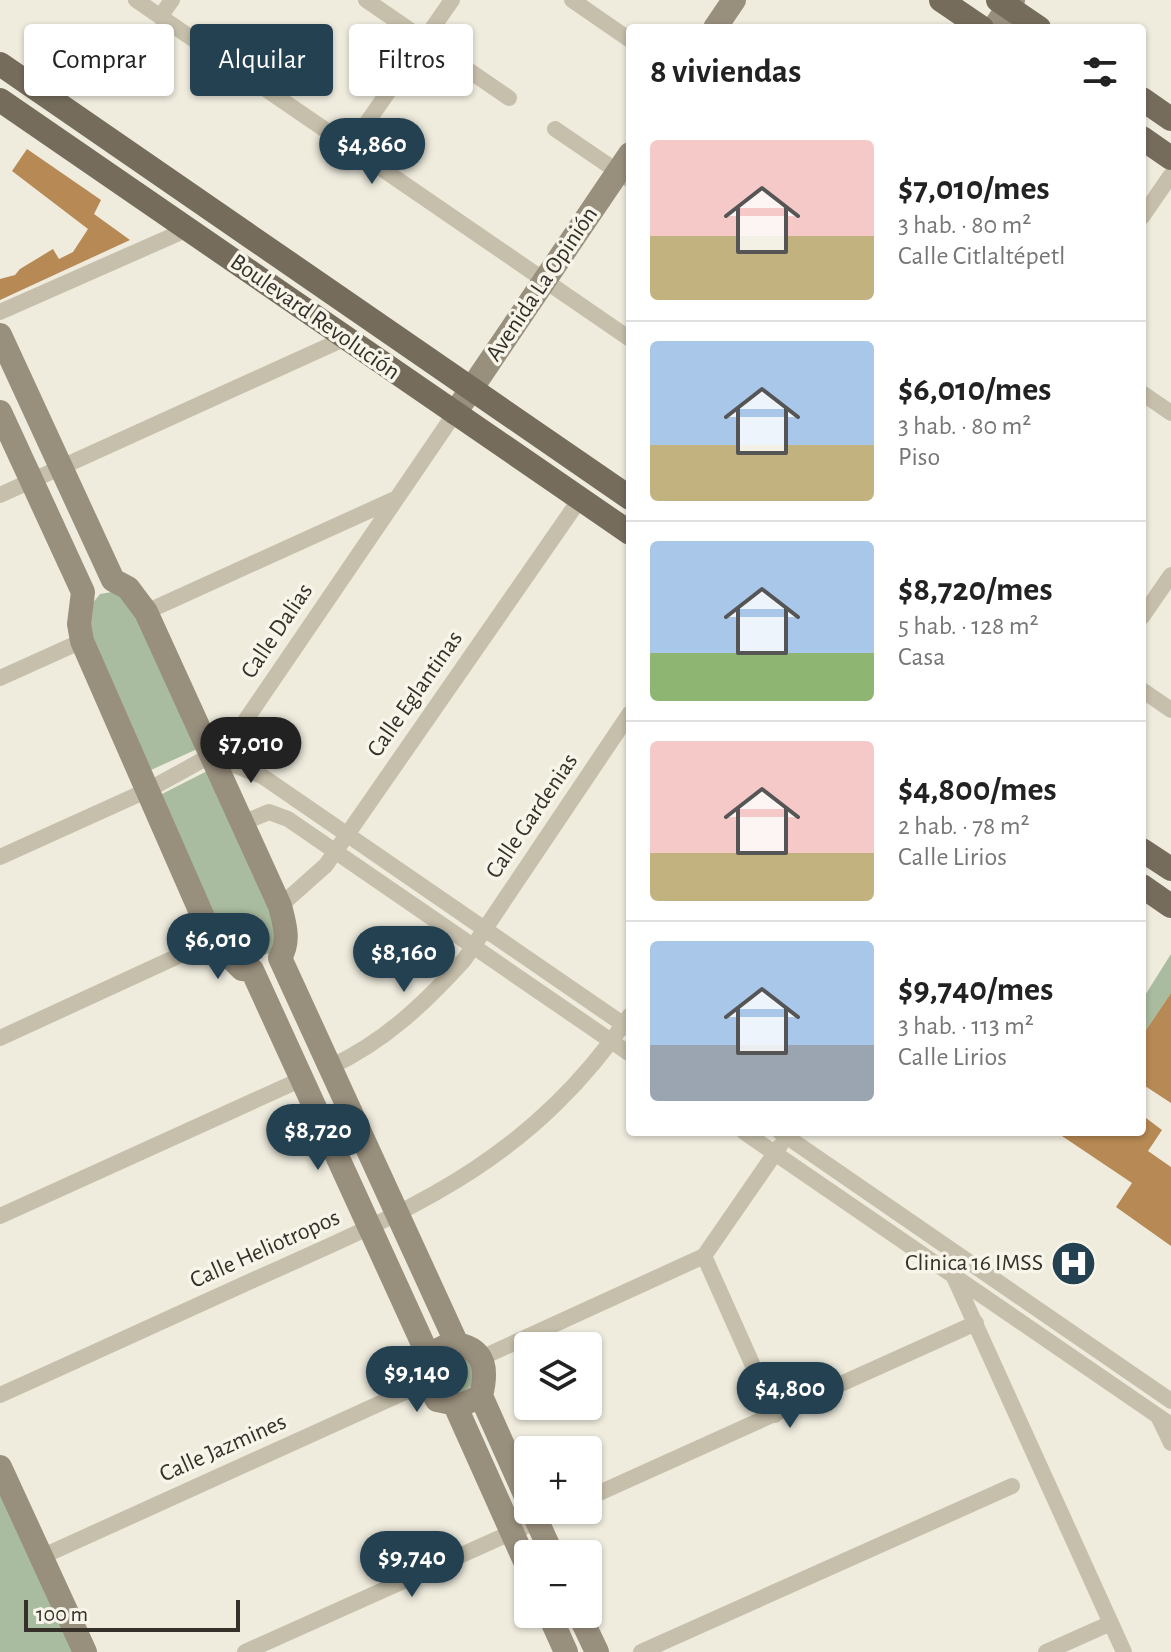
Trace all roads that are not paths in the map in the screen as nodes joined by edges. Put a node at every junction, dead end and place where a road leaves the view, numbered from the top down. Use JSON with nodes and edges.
{"nodes":[{"id":1,"x":136,"y":0,"type":"edge"},
{"id":2,"x":172,"y":0,"type":"edge"},
{"id":3,"x":366,"y":0,"type":"edge"},
{"id":4,"x":452,"y":0,"type":"edge"},
{"id":5,"x":572,"y":0,"type":"edge"},
{"id":6,"x":734,"y":0,"type":"edge"},
{"id":7,"x":941,"y":0,"type":"edge"},
{"id":8,"x":1006,"y":2,"type":"edge"},
{"id":9,"x":160,"y":17,"type":"junction"},
{"id":10,"x":401,"y":24,"type":"edge"},
{"id":11,"x":435,"y":24,"type":"edge"},
{"id":12,"x":718,"y":24,"type":"edge"},
{"id":13,"x":976,"y":24,"type":"edge"},
{"id":14,"x":996,"y":24,"type":"edge"},
{"id":15,"x":1034,"y":24,"type":"edge"},
{"id":16,"x":626,"y":37,"type":"edge"},
{"id":17,"x":0,"y":64,"type":"edge"},
{"id":18,"x":473,"y":73,"type":"edge"},
{"id":19,"x":385,"y":96,"type":"edge"},
{"id":20,"x":509,"y":98,"type":"dead end"},
{"id":21,"x":0,"y":100,"type":"edge"},
{"id":22,"x":1146,"y":102,"type":"edge"},
{"id":23,"x":1171,"y":119,"type":"edge"},
{"id":24,"x":555,"y":129,"type":"dead end"},
{"id":25,"x":1146,"y":141,"type":"edge"},
{"id":26,"x":350,"y":147,"type":"junction"},
{"id":27,"x":1171,"y":158,"type":"edge"},
{"id":28,"x":626,"y":169,"type":"edge"},
{"id":29,"x":1171,"y":175,"type":"edge"},
{"id":30,"x":1146,"y":211,"type":"edge"},
{"id":31,"x":188,"y":229,"type":"junction"},
{"id":32,"x":545,"y":280,"type":"junction"},
{"id":33,"x":0,"y":312,"type":"edge"},
{"id":34,"x":0,"y":335,"type":"edge"},
{"id":35,"x":626,"y":336,"type":"edge"},
{"id":36,"x":346,"y":338,"type":"junction"},
{"id":37,"x":471,"y":389,"type":"junction"},
{"id":38,"x":1146,"y":396,"type":"edge"},
{"id":39,"x":0,"y":412,"type":"edge"},
{"id":40,"x":455,"y":413,"type":"junction"},
{"id":41,"x":1171,"y":413,"type":"edge"},
{"id":42,"x":62,"y":467,"type":"junction"},
{"id":43,"x":32,"y":481,"type":"junction"},
{"id":44,"x":0,"y":495,"type":"edge"},
{"id":45,"x":626,"y":495,"type":"edge"},
{"id":46,"x":397,"y":499,"type":"junction"},
{"id":47,"x":580,"y":499,"type":"junction"},
{"id":48,"x":626,"y":530,"type":"edge"},
{"id":49,"x":1171,"y":575,"type":"edge"},
{"id":50,"x":113,"y":580,"type":"junction"},
{"id":51,"x":83,"y":592,"type":"junction"},
{"id":52,"x":1146,"y":611,"type":"edge"},
{"id":53,"x":146,"y":612,"type":"junction"},
{"id":54,"x":82,"y":641,"type":"junction"},
{"id":55,"x":0,"y":678,"type":"edge"},
{"id":56,"x":1146,"y":693,"type":"edge"},
{"id":57,"x":1171,"y":710,"type":"edge"},
{"id":58,"x":626,"y":719,"type":"edge"},
{"id":59,"x":211,"y":756,"type":"junction"},
{"id":60,"x":148,"y":790,"type":"junction"},
{"id":61,"x":242,"y":823,"type":"junction"},
{"id":62,"x":347,"y":834,"type":"junction"},
{"id":63,"x":335,"y":852,"type":"junction"},
{"id":64,"x":1146,"y":853,"type":"edge"},
{"id":65,"x":0,"y":857,"type":"edge"},
{"id":66,"x":1171,"y":869,"type":"edge"},
{"id":67,"x":1146,"y":889,"type":"edge"},
{"id":68,"x":280,"y":906,"type":"junction"},
{"id":69,"x":1171,"y":906,"type":"edge"},
{"id":70,"x":485,"y":929,"type":"junction"},
{"id":71,"x":213,"y":940,"type":"junction"},
{"id":72,"x":473,"y":946,"type":"junction"},
{"id":73,"x":280,"y":958,"type":"junction"},
{"id":74,"x":252,"y":970,"type":"junction"},
{"id":75,"x":626,"y":1021,"type":"edge"},
{"id":76,"x":626,"y":1024,"type":"edge"},
{"id":77,"x":0,"y":1038,"type":"edge"},
{"id":78,"x":612,"y":1041,"type":"junction"},
{"id":79,"x":626,"y":1051,"type":"edge"},
{"id":80,"x":330,"y":1067,"type":"junction"},
{"id":81,"x":302,"y":1079,"type":"junction"},
{"id":82,"x":750,"y":1136,"type":"edge"},
{"id":83,"x":785,"y":1136,"type":"edge"},
{"id":84,"x":789,"y":1136,"type":"edge"},
{"id":85,"x":776,"y":1153,"type":"junction"},
{"id":86,"x":398,"y":1215,"type":"junction"},
{"id":87,"x":0,"y":1216,"type":"edge"},
{"id":88,"x":370,"y":1228,"type":"junction"},
{"id":89,"x":704,"y":1256,"type":"junction"},
{"id":90,"x":953,"y":1275,"type":"junction"},
{"id":91,"x":976,"y":1323,"type":"junction"},
{"id":92,"x":457,"y":1344,"type":"junction"},
{"id":93,"x":428,"y":1355,"type":"junction"},
{"id":94,"x":481,"y":1358,"type":"junction"},
{"id":95,"x":1143,"y":1382,"type":"junction"},
{"id":96,"x":425,"y":1383,"type":"junction"},
{"id":97,"x":0,"y":1395,"type":"edge"},
{"id":98,"x":481,"y":1396,"type":"junction"},
{"id":99,"x":1171,"y":1401,"type":"edge"},
{"id":100,"x":455,"y":1405,"type":"junction"},
{"id":101,"x":775,"y":1415,"type":"junction"},
{"id":102,"x":1165,"y":1420,"type":"edge"},
{"id":103,"x":1171,"y":1443,"type":"edge"},
{"id":104,"x":0,"y":1467,"type":"edge"},
{"id":105,"x":514,"y":1470,"type":"edge"},
{"id":106,"x":1012,"y":1486,"type":"dead end"},
{"id":107,"x":602,"y":1492,"type":"edge"},
{"id":108,"x":520,"y":1524,"type":"edge"},
{"id":109,"x":512,"y":1532,"type":"junction"},
{"id":110,"x":516,"y":1540,"type":"edge"},
{"id":111,"x":41,"y":1557,"type":"junction"},
{"id":112,"x":1111,"y":1623,"type":"junction"},
{"id":113,"x":555,"y":1628,"type":"edge"},
{"id":114,"x":586,"y":1628,"type":"edge"},
{"id":115,"x":85,"y":1652,"type":"edge"},
{"id":116,"x":245,"y":1652,"type":"edge"},
{"id":117,"x":566,"y":1652,"type":"edge"},
{"id":118,"x":597,"y":1652,"type":"edge"},
{"id":119,"x":641,"y":1652,"type":"edge"},
{"id":120,"x":1046,"y":1652,"type":"edge"},
{"id":121,"x":1124,"y":1652,"type":"edge"}],
"edges":[{"from":1,"to":9,"type":"street"},
{"from":2,"to":9,"type":"street"},
{"from":3,"to":10,"type":"street"},
{"from":4,"to":11,"type":"street"},
{"from":5,"to":16,"type":"street"},
{"from":6,"to":12,"type":"street"},
{"from":7,"to":13,"type":"main road"},
{"from":8,"to":14,"type":"street"},
{"from":8,"to":15,"type":"main road"},
{"from":9,"to":26,"type":"street"},
{"from":17,"to":37,"type":"main road"},
{"from":18,"to":20,"type":"street"},
{"from":19,"to":26,"type":"street"},
{"from":21,"to":31,"type":"main road","name":"Boulevard Revolución"},
{"from":22,"to":23,"type":"main road"},
{"from":24,"to":28,"type":"street"},
{"from":25,"to":27,"type":"main road"},
{"from":26,"to":32,"type":"street"},
{"from":28,"to":32,"type":"street","name":"Avenida La Opinión"},
{"from":29,"to":30,"type":"street"},
{"from":31,"to":33,"type":"street"},
{"from":31,"to":36,"type":"main road","name":"Boulevard Revolución"},
{"from":32,"to":35,"type":"street"},
{"from":32,"to":37,"type":"street","name":"Avenida La Opinión"},
{"from":34,"to":42,"type":"street"},
{"from":36,"to":40,"type":"main road","name":"Boulevard Revolución"},
{"from":36,"to":42,"type":"street"},
{"from":37,"to":40,"type":"street","name":"Avenida La Opinión"},
{"from":37,"to":45,"type":"main road"},
{"from":38,"to":41,"type":"street"},
{"from":39,"to":43,"type":"street"},
{"from":40,"to":46,"type":"street","name":"Calle Dalias"},
{"from":40,"to":47,"type":"main road","name":"Boulevard Revolución"},
{"from":42,"to":43,"type":"street"},
{"from":42,"to":50,"type":"street"},
{"from":43,"to":44,"type":"street"},
{"from":43,"to":51,"type":"street"},
{"from":46,"to":53,"type":"street"},
{"from":46,"to":59,"type":"street","name":"Calle Dalias"},
{"from":47,"to":48,"type":"main road","name":"Boulevard Revolución"},
{"from":47,"to":62,"type":"street","name":"Calle Eglantinas"},
{"from":49,"to":52,"type":"street"},
{"from":50,"to":51,"type":"street"},
{"from":50,"to":53,"type":"street"},
{"from":51,"to":54,"type":"street"},
{"from":53,"to":59,"type":"street"},
{"from":54,"to":55,"type":"street"},
{"from":54,"to":60,"type":"street"},
{"from":56,"to":57,"type":"street"},
{"from":58,"to":70,"type":"street","name":"Calle Gardenias"},
{"from":59,"to":60,"type":"street","name":"Calle Dalias"},
{"from":59,"to":61,"type":"street"},
{"from":59,"to":62,"type":"street"},
{"from":60,"to":65,"type":"street","name":"Calle Dalias"},
{"from":60,"to":71,"type":"street"},
{"from":61,"to":63,"type":"street"},
{"from":61,"to":68,"type":"street"},
{"from":62,"to":63,"type":"street","name":"Calle Eglantinas"},
{"from":62,"to":70,"type":"street"},
{"from":63,"to":68,"type":"street","name":"Calle Eglantinas"},
{"from":63,"to":72,"type":"street"},
{"from":64,"to":66,"type":"main road"},
{"from":67,"to":69,"type":"main road"},
{"from":68,"to":73,"type":"street"},
{"from":70,"to":72,"type":"street","name":"Calle Gardenias"},
{"from":70,"to":75,"type":"street"},
{"from":71,"to":74,"type":"street"},
{"from":71,"to":77,"type":"street"},
{"from":72,"to":78,"type":"street"},
{"from":72,"to":80,"type":"street","name":"Calle Gardenias"},
{"from":73,"to":74,"type":"street"},
{"from":73,"to":80,"type":"street"},
{"from":74,"to":81,"type":"street"},
{"from":76,"to":78,"type":"street","name":"Calle Heliotropos"},
{"from":78,"to":79,"type":"street"},
{"from":78,"to":86,"type":"street","name":"Calle Heliotropos"},
{"from":80,"to":86,"type":"street"},
{"from":81,"to":87,"type":"street"},
{"from":81,"to":88,"type":"street"},
{"from":82,"to":85,"type":"street"},
{"from":83,"to":85,"type":"street"},
{"from":84,"to":95,"type":"street"},
{"from":85,"to":89,"type":"street"},
{"from":85,"to":90,"type":"street"},
{"from":86,"to":88,"type":"street","name":"Calle Heliotropos"},
{"from":86,"to":92,"type":"street"},
{"from":88,"to":93,"type":"street"},
{"from":88,"to":97,"type":"street","name":"Calle Heliotropos"},
{"from":89,"to":94,"type":"street"},
{"from":89,"to":101,"type":"street"},
{"from":90,"to":91,"type":"street"},
{"from":90,"to":102,"type":"street"},
{"from":91,"to":101,"type":"street"},
{"from":91,"to":112,"type":"street"},
{"from":92,"to":93,"type":"street"},
{"from":92,"to":94,"type":"street"},
{"from":93,"to":96,"type":"street"},
{"from":94,"to":98,"type":"street"},
{"from":95,"to":99,"type":"street"},
{"from":95,"to":102,"type":"street"},
{"from":96,"to":100,"type":"street"},
{"from":96,"to":111,"type":"street","name":"Calle Jazmines"},
{"from":98,"to":100,"type":"street"},
{"from":98,"to":105,"type":"street"},
{"from":100,"to":109,"type":"street"},
{"from":101,"to":107,"type":"street"},
{"from":102,"to":103,"type":"street"},
{"from":104,"to":111,"type":"street"},
{"from":106,"to":119,"type":"street"},
{"from":108,"to":109,"type":"street"},
{"from":109,"to":110,"type":"street"},
{"from":109,"to":116,"type":"street"},
{"from":111,"to":115,"type":"street"},
{"from":112,"to":120,"type":"street"},
{"from":112,"to":121,"type":"street"},
{"from":113,"to":117,"type":"street"},
{"from":114,"to":118,"type":"street"}]}
